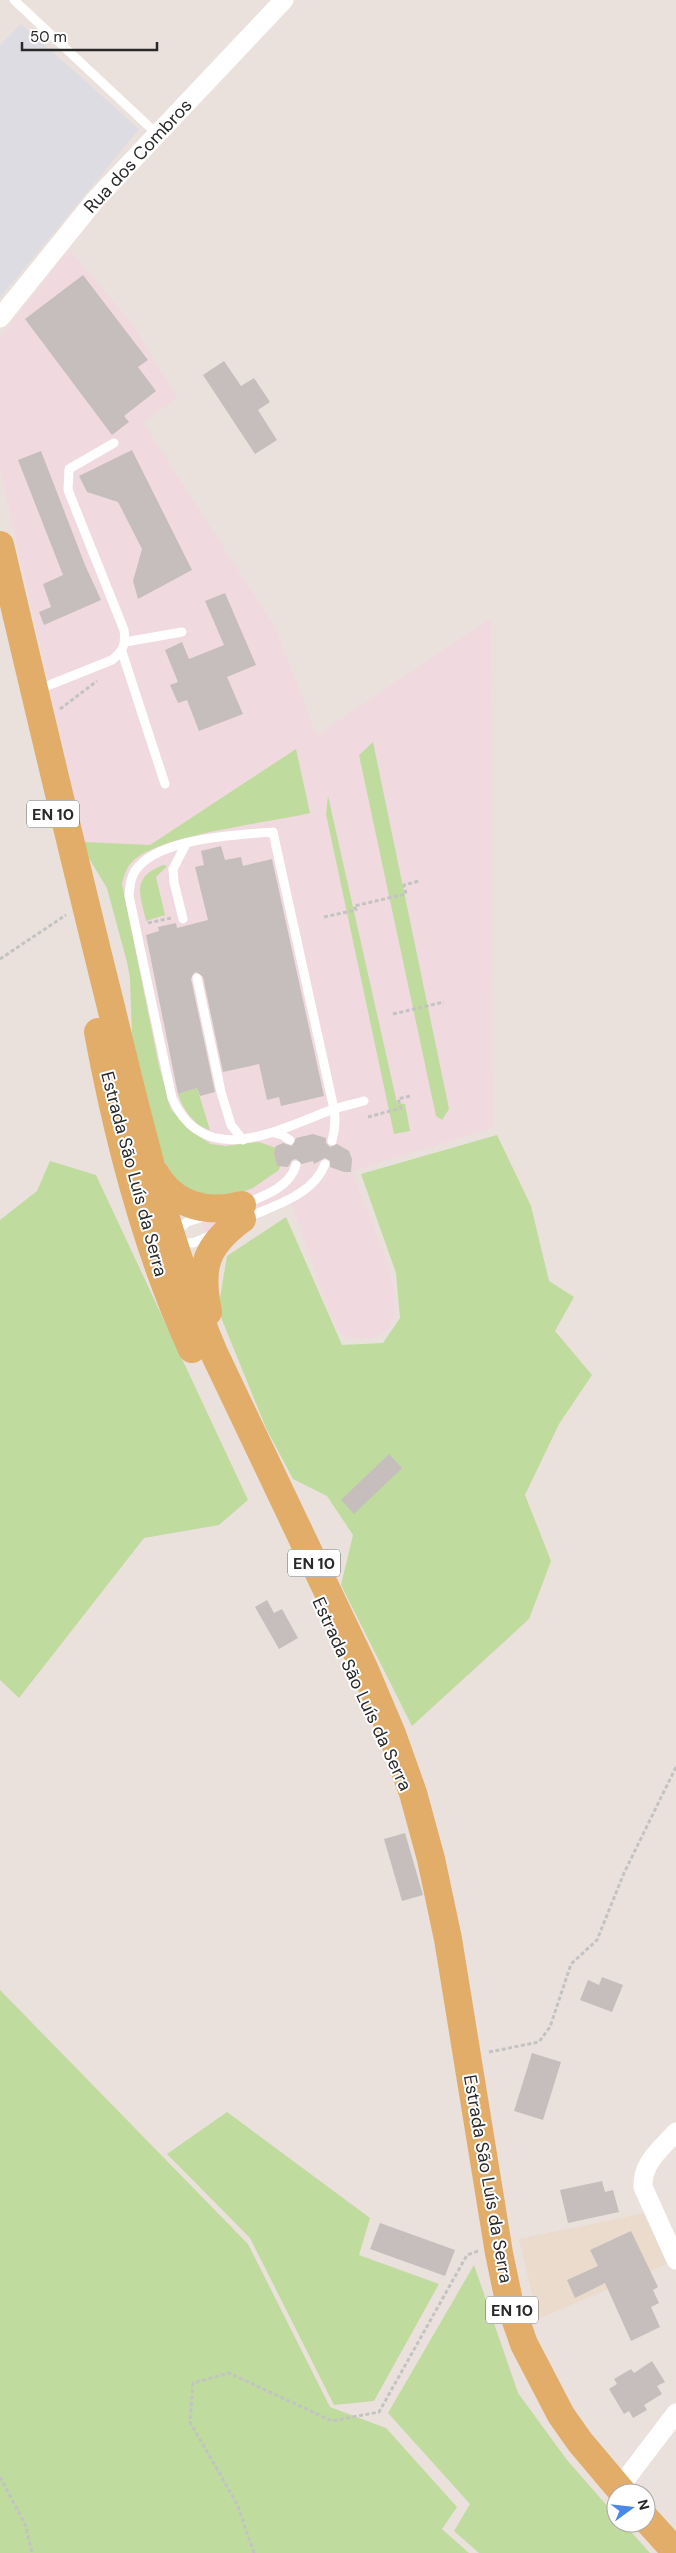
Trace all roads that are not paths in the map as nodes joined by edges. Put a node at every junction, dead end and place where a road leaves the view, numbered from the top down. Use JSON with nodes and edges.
{"nodes":[{"id":1,"x":14,"y":0,"type":"edge"},
{"id":2,"x":284,"y":0,"type":"edge"},
{"id":3,"x":157,"y":134,"type":"junction"},
{"id":4,"x":0,"y":318,"type":"edge"},
{"id":5,"x":114,"y":443,"type":"dead end"},
{"id":6,"x":0,"y":545,"type":"edge"},
{"id":7,"x":0,"y":553,"type":"edge"},
{"id":8,"x":182,"y":632,"type":"dead end"},
{"id":9,"x":125,"y":642,"type":"junction"},
{"id":10,"x":122,"y":652,"type":"junction"},
{"id":11,"x":34,"y":691,"type":"junction"},
{"id":12,"x":166,"y":784,"type":"dead end"},
{"id":13,"x":186,"y":844,"type":"junction"},
{"id":14,"x":182,"y":917,"type":"road end"},
{"id":15,"x":197,"y":978,"type":"dead end"},
{"id":16,"x":364,"y":1101,"type":"dead end"},
{"id":17,"x":334,"y":1109,"type":"junction"},
{"id":18,"x":274,"y":1133,"type":"junction"},
{"id":19,"x":243,"y":1140,"type":"junction"},
{"id":20,"x":290,"y":1140,"type":"dead end"},
{"id":21,"x":332,"y":1141,"type":"dead end"},
{"id":22,"x":325,"y":1164,"type":"dead end"},
{"id":23,"x":150,"y":1165,"type":"junction"},
{"id":24,"x":296,"y":1165,"type":"dead end"},
{"id":25,"x":242,"y":1212,"type":"junction"},
{"id":26,"x":162,"y":1235,"type":"junction"},
{"id":27,"x":225,"y":1376,"type":"junction"},
{"id":28,"x":439,"y":1894,"type":"junction"},
{"id":29,"x":676,"y":2132,"type":"edge"},
{"id":30,"x":676,"y":2260,"type":"edge"},
{"id":31,"x":676,"y":2413,"type":"edge"},
{"id":32,"x":614,"y":2483,"type":"edge"},
{"id":33,"x":627,"y":2483,"type":"edge"},
{"id":34,"x":656,"y":2530,"type":"edge"},
{"id":35,"x":676,"y":2552,"type":"edge"}],
"edges":[{"from":1,"to":3,"type":"lane"},
{"from":2,"to":3,"type":"street","name":"Rua dos Combros"},
{"from":3,"to":4,"type":"street","name":"Rua dos Combros"},
{"from":5,"to":9,"type":"lane"},
{"from":6,"to":11,"type":"main road","name":"Estrada São Luís da Serra","number":"EN 10"},
{"from":7,"to":26,"type":"main road","name":"Estrada São Luís da Serra","number":"EN 10"},
{"from":8,"to":9,"type":"lane"},
{"from":9,"to":10,"type":"lane"},
{"from":10,"to":11,"type":"lane"},
{"from":10,"to":12,"type":"lane"},
{"from":11,"to":23,"type":"main road","name":"Estrada São Luís da Serra","number":"EN 10"},
{"from":13,"to":14,"type":"lane"},
{"from":13,"to":17,"type":"lane"},
{"from":13,"to":19,"type":"lane"},
{"from":15,"to":19,"type":"lane"},
{"from":16,"to":17,"type":"lane"},
{"from":17,"to":18,"type":"lane"},
{"from":17,"to":21,"type":"lane"},
{"from":18,"to":19,"type":"lane"},
{"from":18,"to":20,"type":"lane"},
{"from":22,"to":25,"type":"lane"},
{"from":23,"to":25,"type":"main road"},
{"from":23,"to":26,"type":"main road","name":"Estrada São Luís da Serra","number":"EN 10"},
{"from":24,"to":25,"type":"lane"},
{"from":25,"to":26,"type":"lane"},
{"from":25,"to":26,"type":"lane"},
{"from":25,"to":27,"type":"main road"},
{"from":26,"to":27,"type":"main road","name":"Estrada São Luís da Serra","number":"EN 10"},
{"from":26,"to":28,"type":"main road","name":"Estrada São Luís da Serra","number":"EN 10"},
{"from":27,"to":28,"type":"main road","name":"Estrada São Luís da Serra","number":"EN 10"},
{"from":28,"to":32,"type":"main road","name":"Estrada São Luís da Serra","number":"EN 10"},
{"from":29,"to":30,"type":"street"},
{"from":31,"to":33,"type":"street"},
{"from":34,"to":35,"type":"main road"}]}
